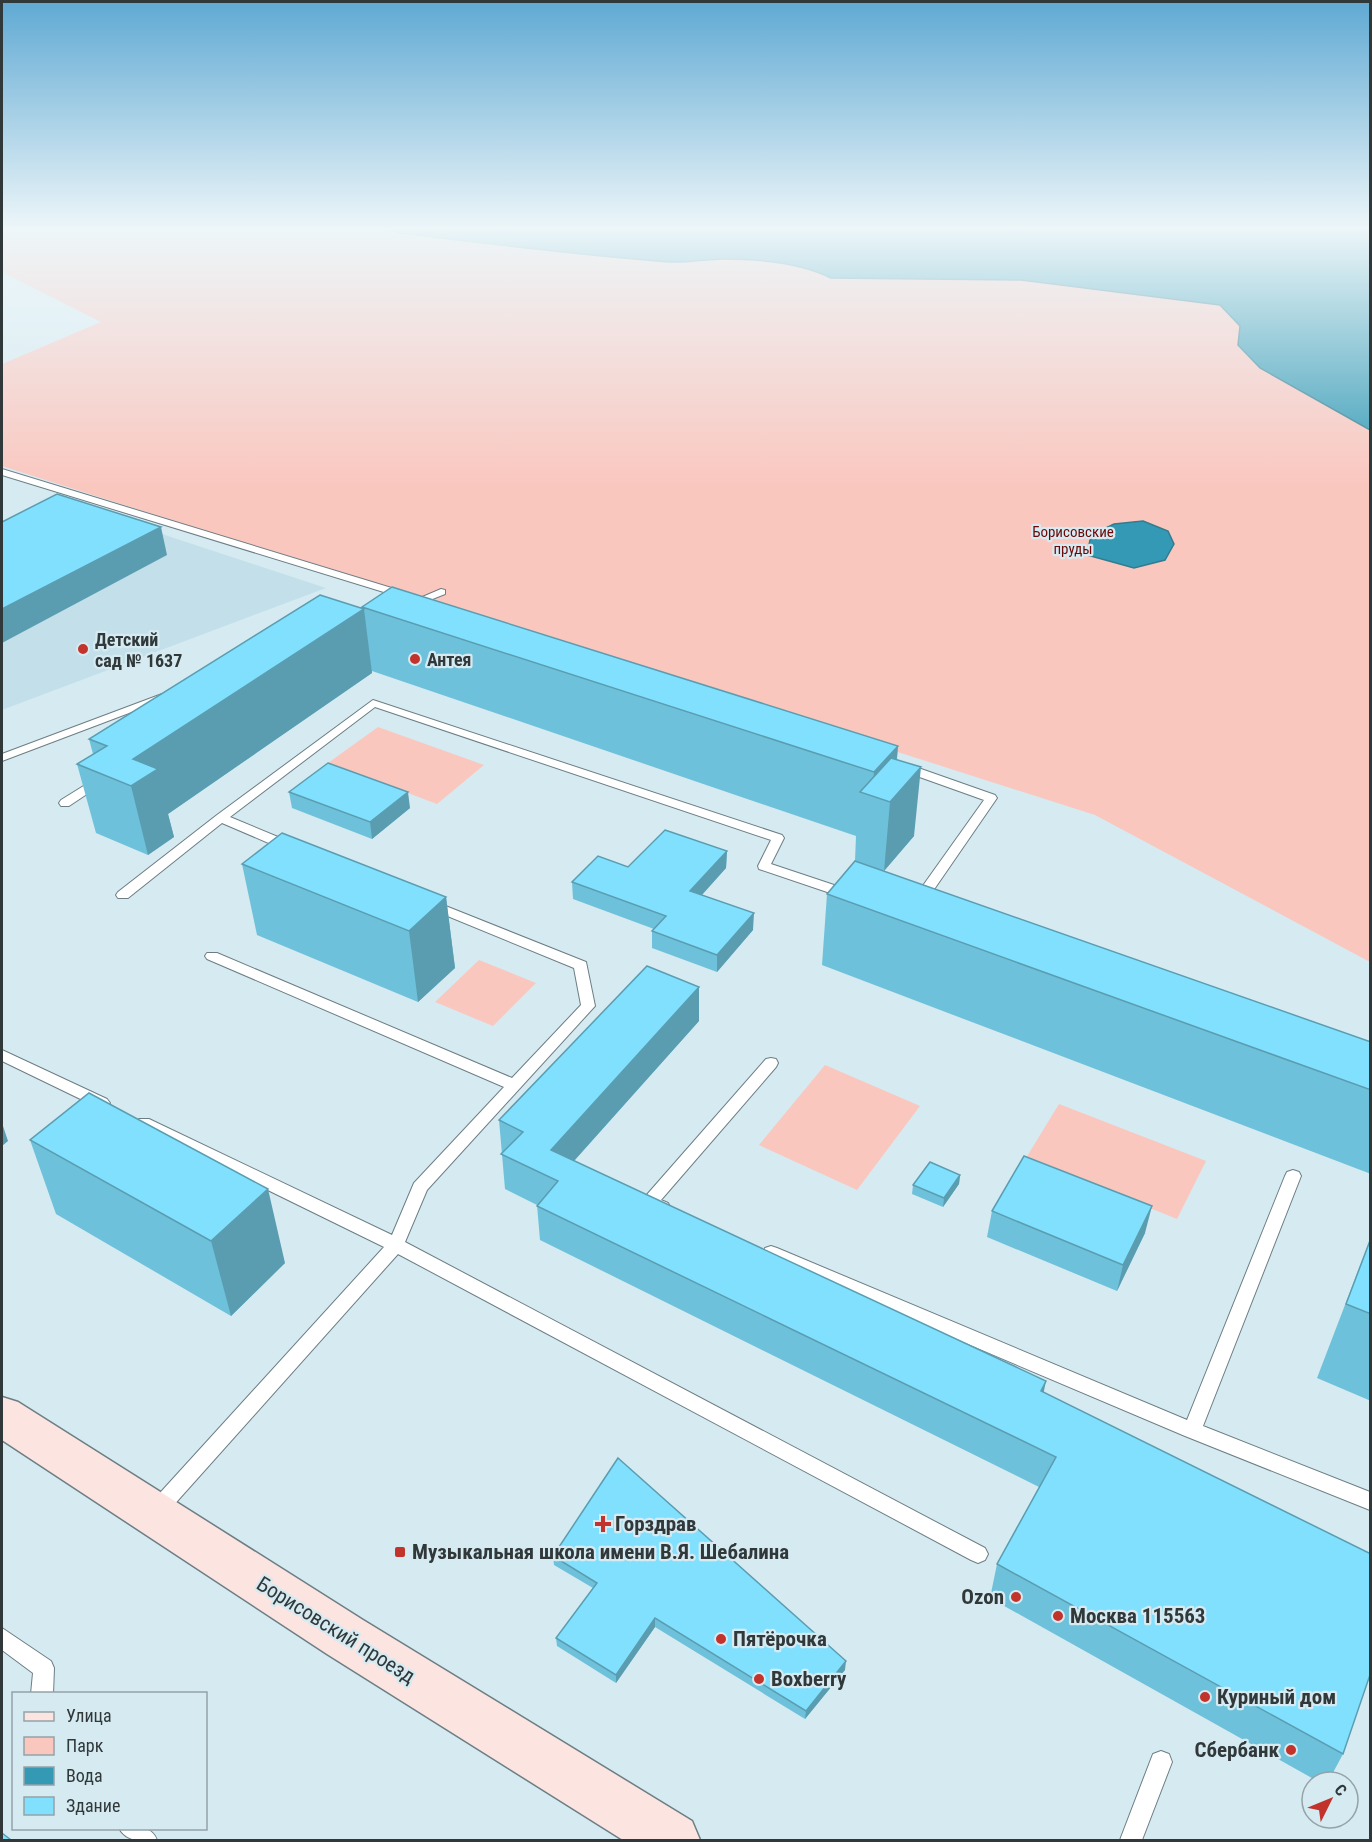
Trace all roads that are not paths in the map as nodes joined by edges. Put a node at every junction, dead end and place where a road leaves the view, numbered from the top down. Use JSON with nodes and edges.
{"nodes":[{"id":1,"x":2,"y":472,"type":"edge"},
{"id":2,"x":441,"y":592,"type":"dead end"},
{"id":3,"x":421,"y":600,"type":"junction"},
{"id":4,"x":399,"y":608,"type":"edge"},
{"id":5,"x":444,"y":608,"type":"edge"},
{"id":6,"x":179,"y":691,"type":"edge"},
{"id":7,"x":2,"y":758,"type":"edge"},
{"id":8,"x":891,"y":763,"type":"edge"},
{"id":9,"x":104,"y":778,"type":"edge"},
{"id":10,"x":64,"y":803,"type":"dead end"},
{"id":11,"x":221,"y":818,"type":"junction"},
{"id":12,"x":305,"y":853,"type":"edge"},
{"id":13,"x":123,"y":895,"type":"dead end"},
{"id":14,"x":859,"y":898,"type":"edge"},
{"id":15,"x":419,"y":900,"type":"edge"},
{"id":16,"x":909,"y":915,"type":"edge"},
{"id":17,"x":212,"y":956,"type":"dead end"},
{"id":18,"x":2,"y":1055,"type":"edge"},
{"id":19,"x":771,"y":1063,"type":"dead end"},
{"id":20,"x":515,"y":1085,"type":"junction"},
{"id":21,"x":1293,"y":1176,"type":"dead end"},
{"id":22,"x":683,"y":1216,"type":"edge"},
{"id":23,"x":750,"y":1244,"type":"edge"},
{"id":24,"x":396,"y":1245,"type":"junction"},
{"id":25,"x":2,"y":1416,"type":"edge"},
{"id":26,"x":1192,"y":1430,"type":"junction"},
{"id":27,"x":1371,"y":1502,"type":"edge"},
{"id":28,"x":154,"y":1513,"type":"junction"},
{"id":29,"x":978,"y":1554,"type":"dead end"},
{"id":30,"x":2,"y":1638,"type":"edge"},
{"id":31,"x":42,"y":1692,"type":"edge"},
{"id":32,"x":1161,"y":1762,"type":"dead end"},
{"id":33,"x":133,"y":1830,"type":"edge"},
{"id":34,"x":146,"y":1840,"type":"edge"},
{"id":35,"x":673,"y":1840,"type":"edge"},
{"id":36,"x":1131,"y":1840,"type":"edge"}],
"edges":[{"from":1,"to":3,"type":"lane"},
{"from":2,"to":3,"type":"lane"},
{"from":3,"to":4,"type":"lane"},
{"from":3,"to":5,"type":"lane"},
{"from":6,"to":7,"type":"lane"},
{"from":8,"to":16,"type":"lane"},
{"from":9,"to":10,"type":"lane"},
{"from":11,"to":12,"type":"lane"},
{"from":11,"to":13,"type":"lane"},
{"from":11,"to":14,"type":"lane"},
{"from":15,"to":20,"type":"lane"},
{"from":17,"to":20,"type":"lane"},
{"from":18,"to":24,"type":"lane"},
{"from":19,"to":22,"type":"lane"},
{"from":20,"to":24,"type":"lane"},
{"from":21,"to":26,"type":"lane"},
{"from":23,"to":26,"type":"lane"},
{"from":24,"to":28,"type":"lane"},
{"from":24,"to":29,"type":"lane"},
{"from":25,"to":28,"type":"street","name":"Борисовский проезд"},
{"from":26,"to":27,"type":"lane"},
{"from":28,"to":35,"type":"street","name":"Борисовский проезд"},
{"from":30,"to":31,"type":"lane"},
{"from":32,"to":36,"type":"lane"},
{"from":33,"to":34,"type":"lane"}]}
